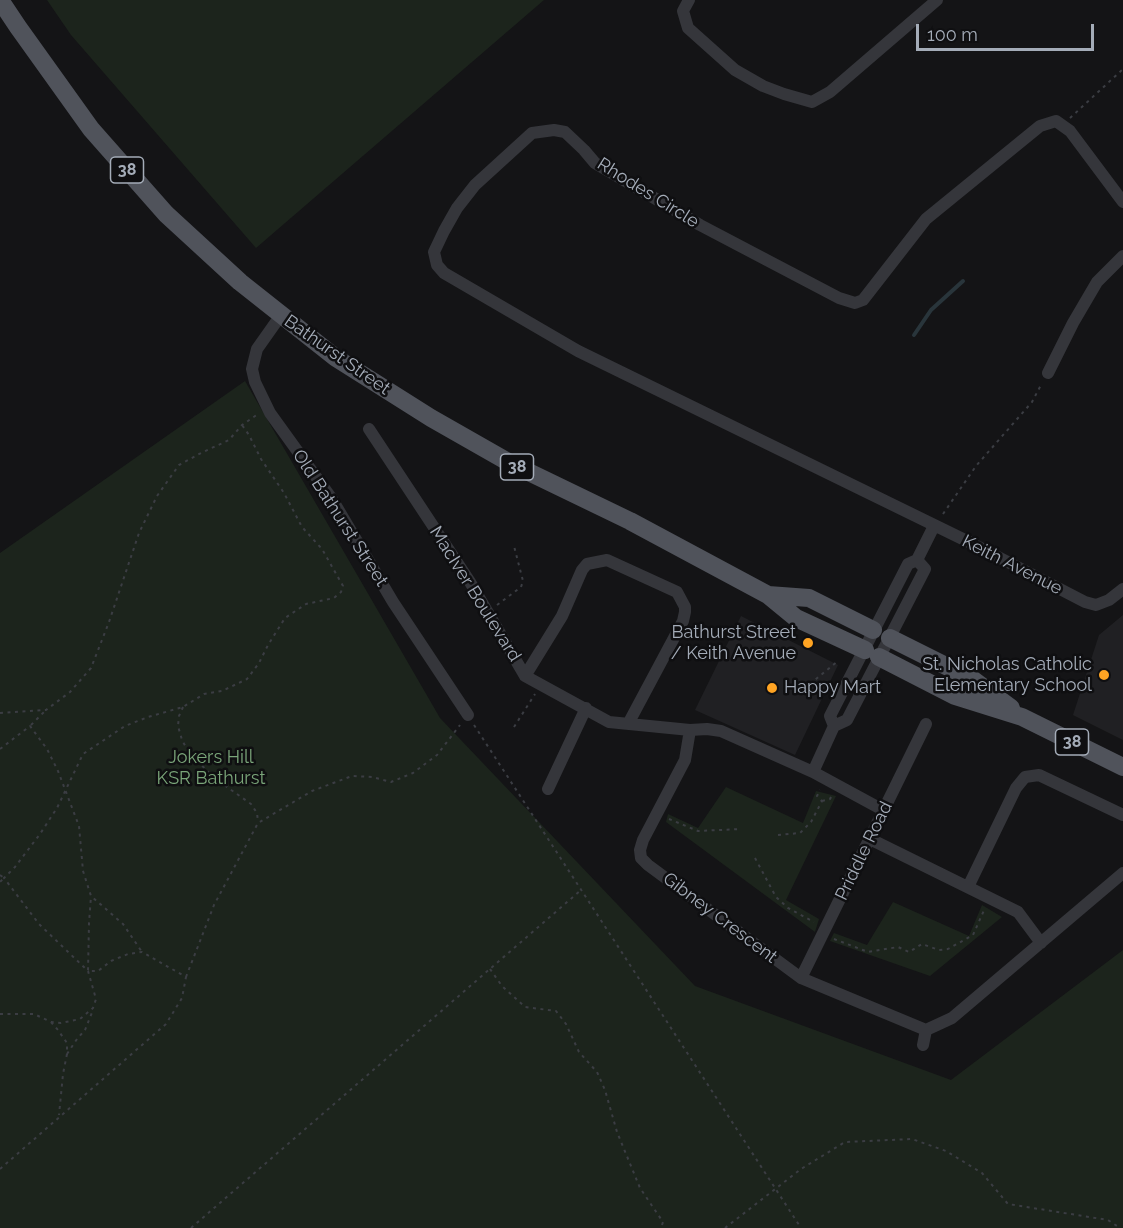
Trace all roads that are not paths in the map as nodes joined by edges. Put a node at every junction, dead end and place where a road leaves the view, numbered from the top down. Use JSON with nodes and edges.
{"nodes":[{"id":1,"x":0,"y":0,"type":"edge"},
{"id":2,"x":688,"y":0,"type":"edge"},
{"id":3,"x":937,"y":0,"type":"edge"},
{"id":4,"x":1123,"y":202,"type":"edge"},
{"id":5,"x":1123,"y":256,"type":"edge"},
{"id":6,"x":281,"y":315,"type":"junction"},
{"id":7,"x":1048,"y":373,"type":"road end"},
{"id":8,"x":369,"y":429,"type":"dead end"},
{"id":9,"x":934,"y":526,"type":"junction"},
{"id":10,"x":917,"y":560,"type":"junction"},
{"id":11,"x":1123,"y":589,"type":"edge"},
{"id":12,"x":768,"y":595,"type":"junction"},
{"id":13,"x":882,"y":634,"type":"junction"},
{"id":14,"x":872,"y":654,"type":"junction"},
{"id":15,"x":525,"y":676,"type":"junction"},
{"id":16,"x":586,"y":708,"type":"junction"},
{"id":17,"x":468,"y":715,"type":"road end"},
{"id":18,"x":1022,"y":717,"type":"junction"},
{"id":19,"x":627,"y":724,"type":"junction"},
{"id":20,"x":926,"y":724,"type":"dead end"},
{"id":21,"x":690,"y":730,"type":"junction"},
{"id":22,"x":1123,"y":767,"type":"edge"},
{"id":23,"x":813,"y":772,"type":"junction"},
{"id":24,"x":548,"y":789,"type":"dead end"},
{"id":25,"x":883,"y":810,"type":"junction"},
{"id":26,"x":1123,"y":815,"type":"edge"},
{"id":27,"x":870,"y":838,"type":"junction"},
{"id":28,"x":1123,"y":873,"type":"edge"},
{"id":29,"x":968,"y":886,"type":"junction"},
{"id":30,"x":1041,"y":943,"type":"junction"},
{"id":31,"x":801,"y":978,"type":"junction"},
{"id":32,"x":926,"y":1030,"type":"junction"},
{"id":33,"x":923,"y":1046,"type":"dead end"}],
"edges":[{"from":1,"to":6,"type":"main road","name":"Bathurst Street","number":"38"},
{"from":2,"to":3,"type":"street"},
{"from":4,"to":9,"type":"street","name":"Rhodes Circle"},
{"from":5,"to":7,"type":"street"},
{"from":6,"to":12,"type":"main road","name":"Bathurst Street","number":"38"},
{"from":6,"to":17,"type":"street","name":"Old Bathurst Street"},
{"from":8,"to":15,"type":"street","name":"MacIver Boulevard"},
{"from":9,"to":10,"type":"street"},
{"from":9,"to":11,"type":"street","name":"Keith Avenue"},
{"from":10,"to":13,"type":"street"},
{"from":10,"to":13,"type":"street"},
{"from":12,"to":13,"type":"main road","name":"Bathurst Street","number":"38"},
{"from":12,"to":14,"type":"main road","name":"Bathurst Street","number":"38"},
{"from":13,"to":14,"type":"street"},
{"from":13,"to":14,"type":"street"},
{"from":13,"to":18,"type":"main road","name":"Bathurst Street","number":"38"},
{"from":14,"to":18,"type":"main road","name":"Bathurst Street","number":"38"},
{"from":14,"to":23,"type":"street"},
{"from":15,"to":16,"type":"street","name":"MacIver Boulevard"},
{"from":15,"to":19,"type":"street"},
{"from":16,"to":19,"type":"street","name":"MacIver Boulevard"},
{"from":16,"to":24,"type":"street"},
{"from":18,"to":22,"type":"main road","name":"Bathurst Street","number":"38"},
{"from":19,"to":21,"type":"street","name":"MacIver Boulevard"},
{"from":20,"to":25,"type":"street","name":"Priddle Road"},
{"from":21,"to":23,"type":"street","name":"MacIver Boulevard"},
{"from":21,"to":31,"type":"street","name":"Gibney Crescent"},
{"from":23,"to":25,"type":"street","name":"MacIver Boulevard"},
{"from":25,"to":27,"type":"street","name":"Priddle Road"},
{"from":26,"to":29,"type":"street"},
{"from":27,"to":29,"type":"street"},
{"from":27,"to":31,"type":"street","name":"Priddle Road"},
{"from":28,"to":30,"type":"street"},
{"from":29,"to":30,"type":"street"},
{"from":30,"to":32,"type":"street"},
{"from":31,"to":32,"type":"street","name":"Gibney Crescent"},
{"from":32,"to":33,"type":"street"}]}
